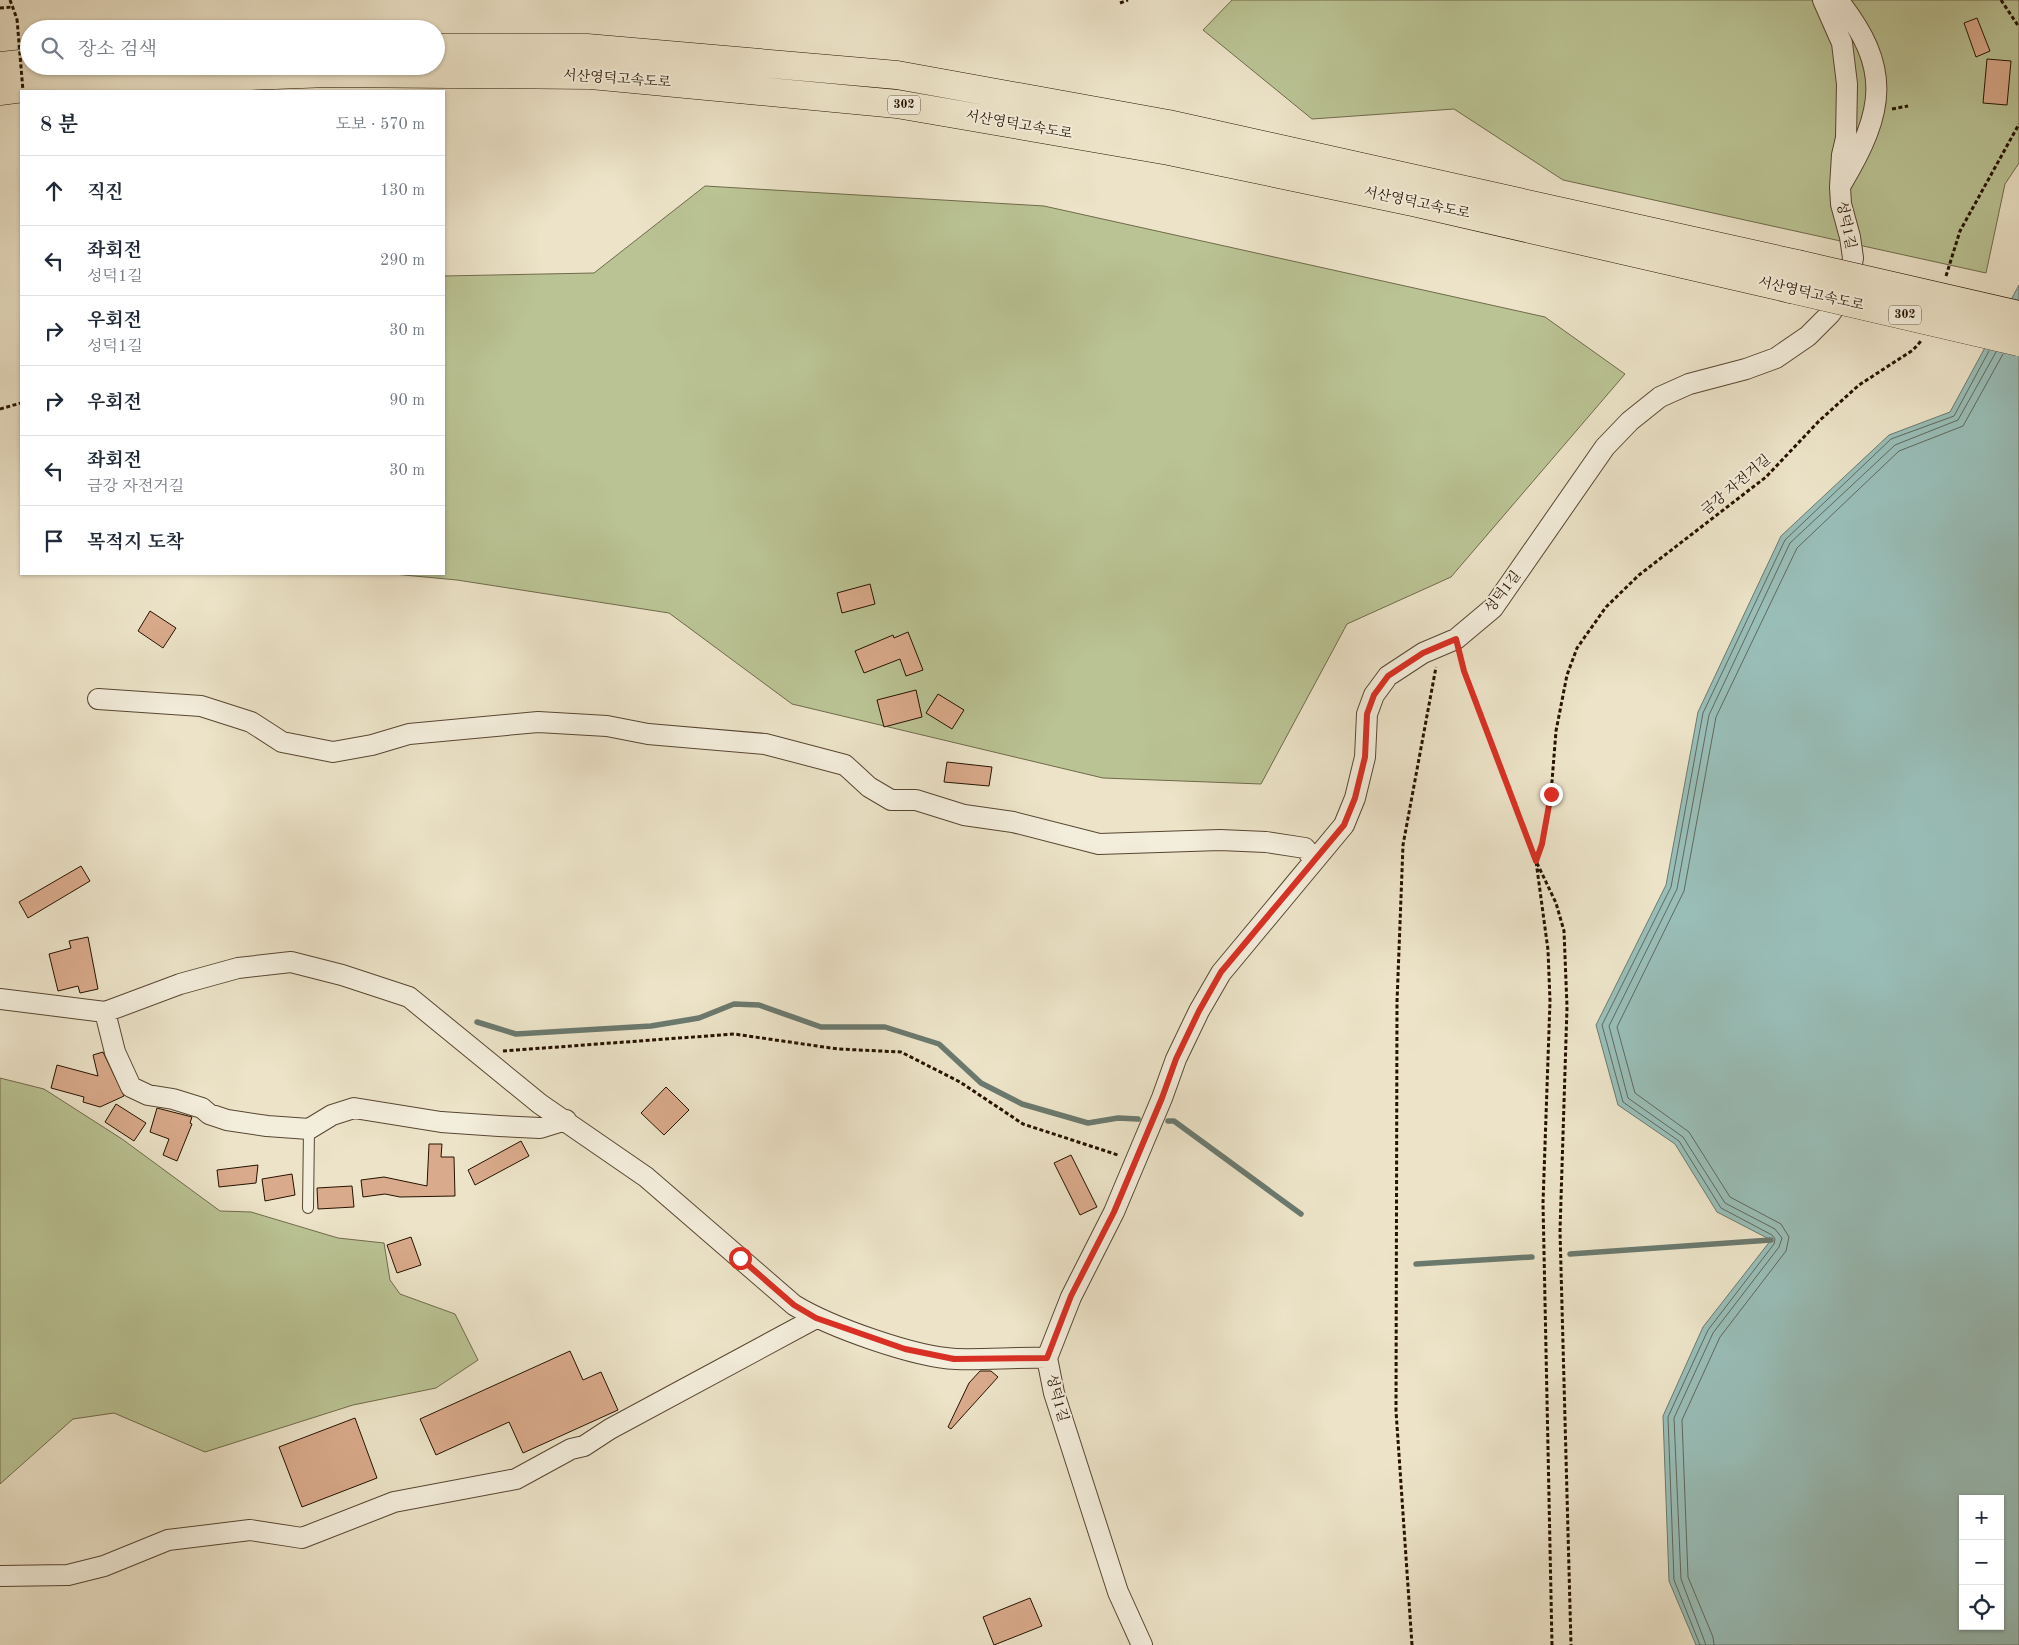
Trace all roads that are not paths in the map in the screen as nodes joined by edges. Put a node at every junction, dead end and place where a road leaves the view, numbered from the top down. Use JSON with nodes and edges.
{"nodes":[{"id":1,"x":1823,"y":0,"type":"edge"},
{"id":2,"x":1838,"y":0,"type":"edge"},
{"id":3,"x":445,"y":48,"type":"edge"},
{"id":4,"x":20,"y":63,"type":"edge"},
{"id":5,"x":0,"y":66,"type":"edge"},
{"id":6,"x":445,"y":74,"type":"edge"},
{"id":7,"x":275,"y":75,"type":"edge"},
{"id":8,"x":0,"y":91,"type":"edge"},
{"id":9,"x":1840,"y":187,"type":"junction"},
{"id":10,"x":1794,"y":276,"type":"junction"},
{"id":11,"x":2019,"y":315,"type":"edge"},
{"id":12,"x":2019,"y":342,"type":"edge"},
{"id":13,"x":98,"y":699,"type":"dead end"},
{"id":14,"x":1314,"y":860,"type":"junction"},
{"id":15,"x":0,"y":999,"type":"edge"},
{"id":16,"x":105,"y":1012,"type":"junction"},
{"id":17,"x":566,"y":1120,"type":"junction"},
{"id":18,"x":309,"y":1129,"type":"junction"},
{"id":19,"x":308,"y":1208,"type":"dead end"},
{"id":20,"x":816,"y":1318,"type":"junction"},
{"id":21,"x":1047,"y":1358,"type":"junction"},
{"id":22,"x":0,"y":1576,"type":"edge"},
{"id":23,"x":1142,"y":1645,"type":"edge"}],
"edges":[{"from":1,"to":9,"type":"street","name":"성덕1길"},
{"from":2,"to":9,"type":"street"},
{"from":3,"to":10,"type":"highway","name":"서산영덕고속도로","number":"302"},
{"from":4,"to":5,"type":"highway"},
{"from":6,"to":10,"type":"highway","name":"서산영덕고속도로","number":"302"},
{"from":7,"to":8,"type":"highway","name":"서산영덕고속도로","number":"302"},
{"from":9,"to":14,"type":"street","name":"성덕1길"},
{"from":10,"to":11,"type":"highway","name":"서산영덕고속도로","number":"302","bridge":true},
{"from":10,"to":12,"type":"highway","name":"서산영덕고속도로","number":"302","bridge":true},
{"from":13,"to":14,"type":"street"},
{"from":14,"to":21,"type":"street","name":"성덕1길"},
{"from":15,"to":16,"type":"street"},
{"from":16,"to":17,"type":"street"},
{"from":16,"to":18,"type":"street"},
{"from":17,"to":18,"type":"street"},
{"from":17,"to":20,"type":"street"},
{"from":18,"to":19,"type":"lane"},
{"from":20,"to":21,"type":"street"},
{"from":20,"to":22,"type":"street"},
{"from":21,"to":23,"type":"street","name":"성덕1길"}]}
